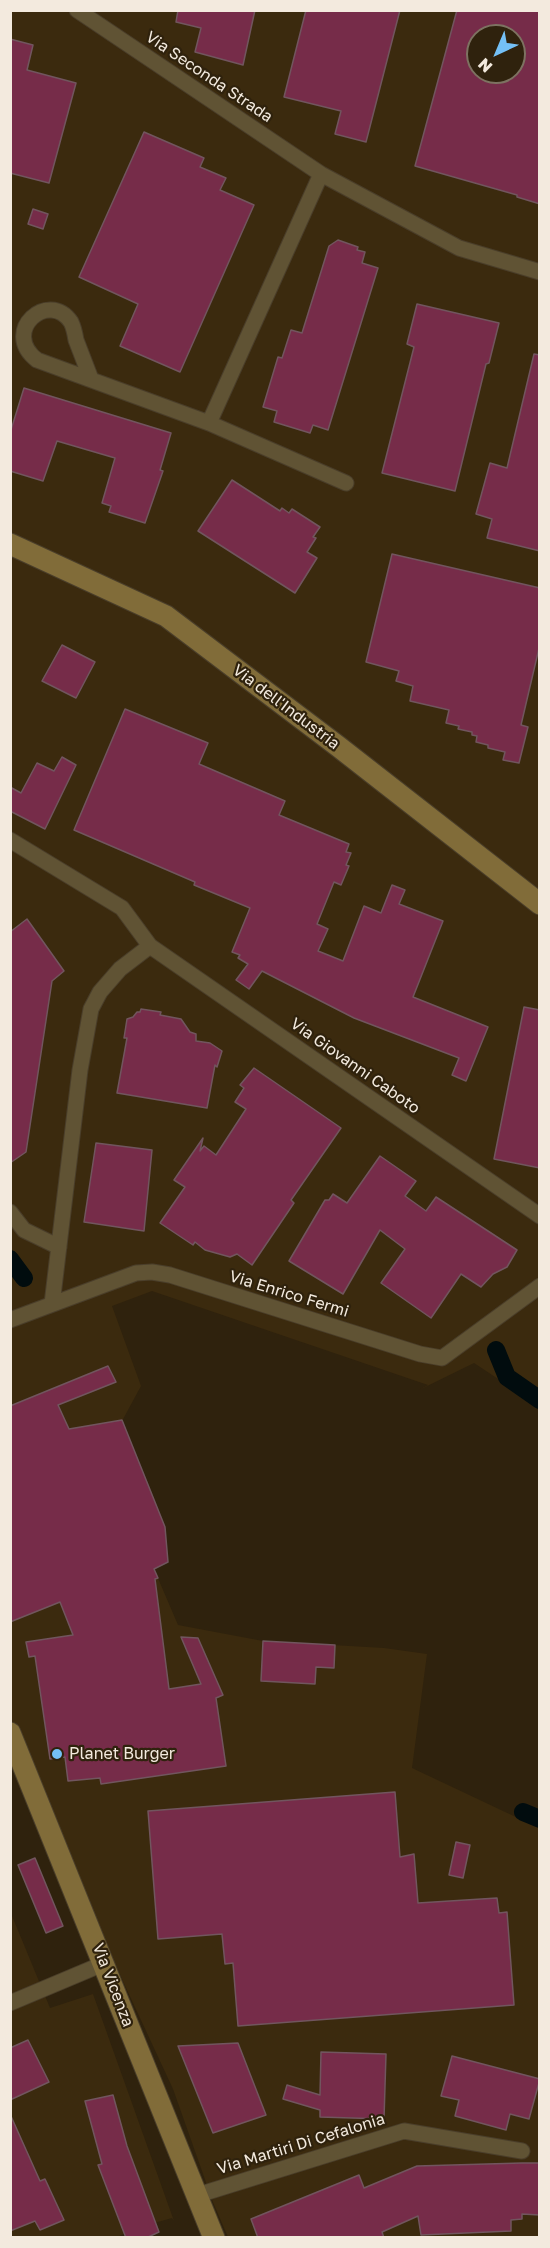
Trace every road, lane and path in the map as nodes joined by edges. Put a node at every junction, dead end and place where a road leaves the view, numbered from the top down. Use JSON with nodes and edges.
{"nodes":[{"id":1,"x":77,"y":10,"type":"edge"},
{"id":2,"x":321,"y":174,"type":"junction"},
{"id":3,"x":540,"y":272,"type":"edge"},
{"id":4,"x":91,"y":379,"type":"junction"},
{"id":5,"x":209,"y":423,"type":"junction"},
{"id":6,"x":346,"y":483,"type":"dead end"},
{"id":7,"x":10,"y":544,"type":"edge"},
{"id":8,"x":10,"y":840,"type":"edge"},
{"id":9,"x":540,"y":904,"type":"edge"},
{"id":10,"x":150,"y":946,"type":"junction"},
{"id":11,"x":10,"y":1212,"type":"edge"},
{"id":12,"x":540,"y":1216,"type":"edge"},
{"id":13,"x":58,"y":1247,"type":"junction"},
{"id":14,"x":540,"y":1286,"type":"edge"},
{"id":15,"x":52,"y":1304,"type":"junction"},
{"id":16,"x":10,"y":1320,"type":"edge"},
{"id":17,"x":10,"y":1733,"type":"edge"},
{"id":18,"x":105,"y":1963,"type":"junction"},
{"id":19,"x":10,"y":2003,"type":"edge"},
{"id":20,"x":522,"y":2151,"type":"dead end"},
{"id":21,"x":198,"y":2195,"type":"junction"},
{"id":22,"x":214,"y":2238,"type":"edge"}],
"edges":[{"from":1,"to":2,"type":"street","name":"Via Seconda Strada"},
{"from":2,"to":3,"type":"street","name":"Via Seconda Strada"},
{"from":2,"to":5,"type":"street"},
{"from":4,"to":4,"type":"street"},
{"from":4,"to":5,"type":"street"},
{"from":5,"to":6,"type":"street"},
{"from":7,"to":9,"type":"main road","name":"Via dell'Industria"},
{"from":8,"to":10,"type":"street","name":"Via Giovanni Caboto"},
{"from":10,"to":12,"type":"street","name":"Via Giovanni Caboto"},
{"from":10,"to":13,"type":"street"},
{"from":11,"to":13,"type":"street"},
{"from":13,"to":15,"type":"street"},
{"from":14,"to":15,"type":"street","name":"Via Enrico Fermi"},
{"from":15,"to":16,"type":"street","name":"Via Enrico Fermi"},
{"from":17,"to":18,"type":"main road","name":"Via Vicenza"},
{"from":18,"to":19,"type":"street"},
{"from":18,"to":21,"type":"main road","name":"Via Vicenza"},
{"from":20,"to":21,"type":"street","name":"Via Martiri Di Cefalonia"},
{"from":21,"to":22,"type":"main road","name":"Via Vicenza"}]}
